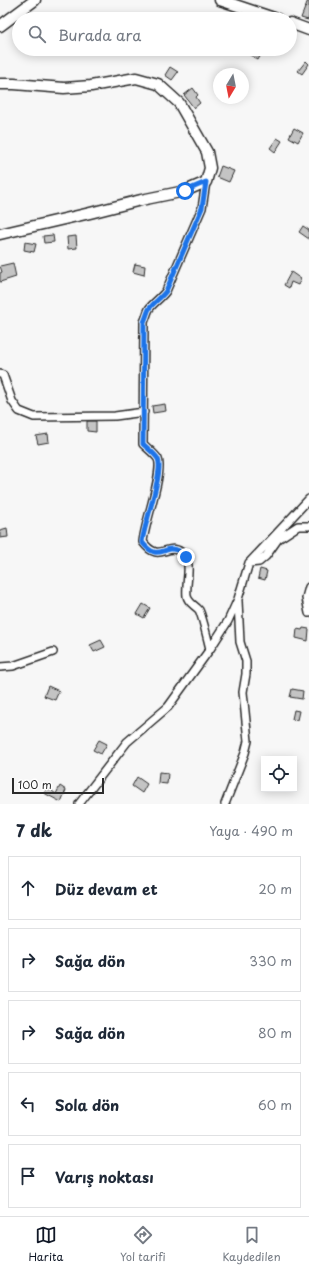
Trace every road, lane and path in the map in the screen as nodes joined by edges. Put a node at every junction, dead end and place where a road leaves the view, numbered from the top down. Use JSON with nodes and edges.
{"nodes":[{"id":1,"x":35,"y":0,"type":"edge"},
{"id":2,"x":220,"y":0,"type":"edge"},
{"id":3,"x":19,"y":12,"type":"edge"},
{"id":4,"x":256,"y":12,"type":"edge"},
{"id":5,"x":12,"y":17,"type":"edge"},
{"id":6,"x":0,"y":26,"type":"edge"},
{"id":7,"x":297,"y":26,"type":"edge"},
{"id":8,"x":309,"y":30,"type":"edge"},
{"id":9,"x":0,"y":84,"type":"edge"},
{"id":10,"x":206,"y":182,"type":"junction"},
{"id":11,"x":0,"y":234,"type":"edge"},
{"id":12,"x":0,"y":374,"type":"edge"},
{"id":13,"x":144,"y":412,"type":"junction"},
{"id":14,"x":309,"y":499,"type":"edge"},
{"id":15,"x":309,"y":526,"type":"edge"},
{"id":16,"x":249,"y":563,"type":"junction"},
{"id":17,"x":309,"y":587,"type":"edge"},
{"id":18,"x":238,"y":599,"type":"junction"},
{"id":19,"x":309,"y":613,"type":"edge"},
{"id":20,"x":210,"y":649,"type":"junction"},
{"id":21,"x":53,"y":652,"type":"dead end"},
{"id":22,"x":0,"y":668,"type":"edge"},
{"id":23,"x":80,"y":804,"type":"edge"},
{"id":24,"x":225,"y":804,"type":"edge"}],
"edges":[{"from":1,"to":3,"type":"street"},
{"from":2,"to":4,"type":"street"},
{"from":5,"to":6,"type":"street"},
{"from":7,"to":8,"type":"street"},
{"from":9,"to":10,"type":"street"},
{"from":10,"to":11,"type":"street"},
{"from":10,"to":13,"type":"street"},
{"from":12,"to":13,"type":"street"},
{"from":13,"to":20,"type":"street"},
{"from":14,"to":16,"type":"street"},
{"from":15,"to":16,"type":"street"},
{"from":16,"to":18,"type":"street"},
{"from":17,"to":19,"type":"street"},
{"from":18,"to":20,"type":"street"},
{"from":18,"to":24,"type":"street"},
{"from":20,"to":23,"type":"street"},
{"from":21,"to":22,"type":"street"}]}
